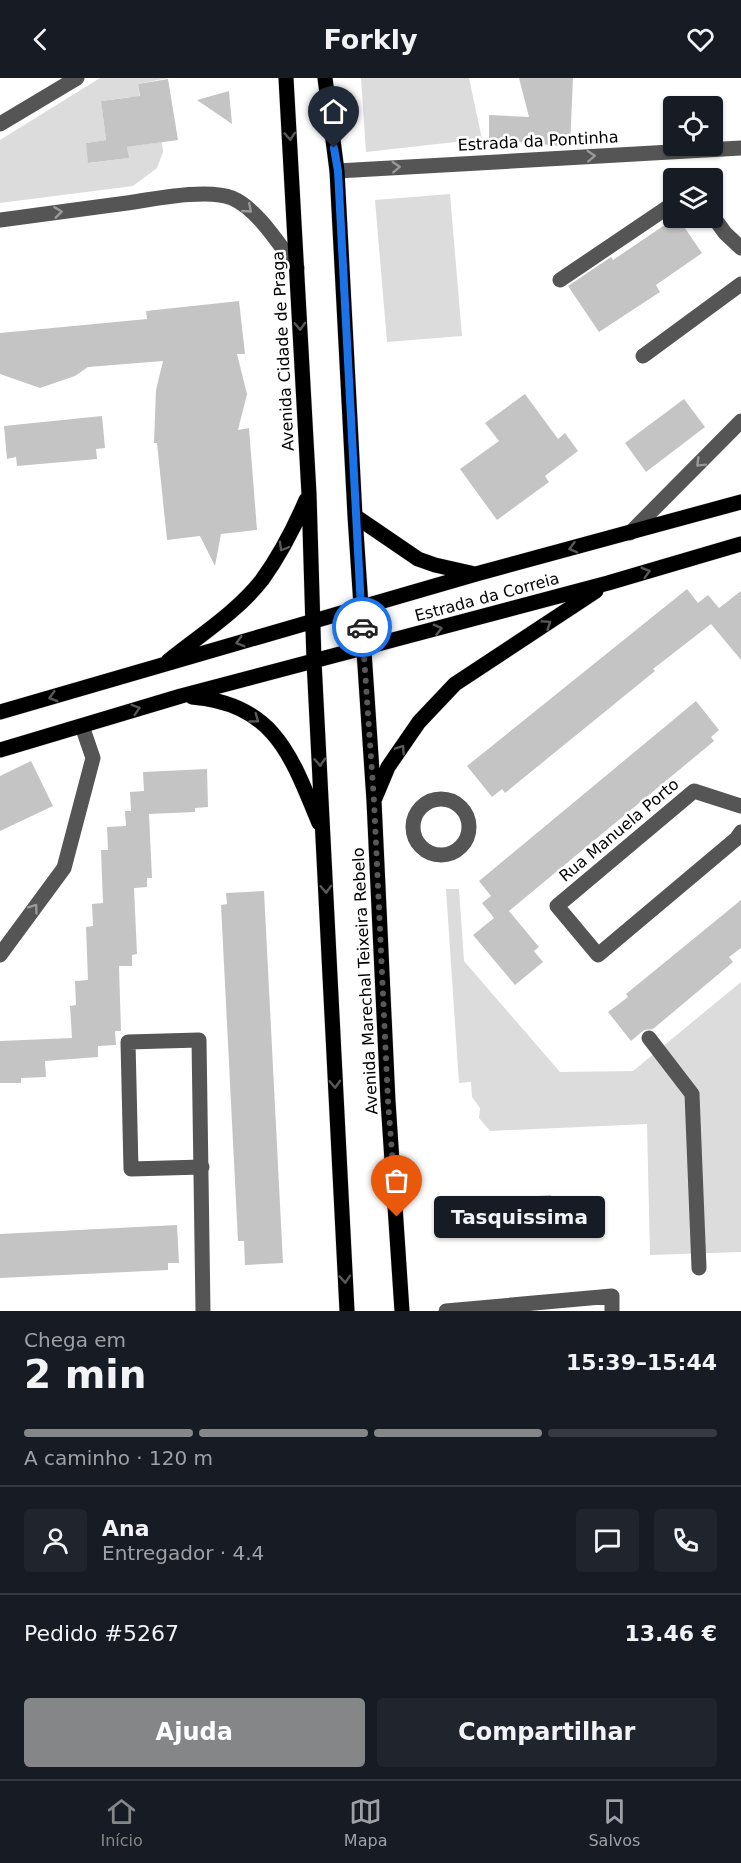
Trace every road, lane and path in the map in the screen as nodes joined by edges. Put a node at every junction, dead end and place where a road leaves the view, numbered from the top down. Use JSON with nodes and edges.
{"nodes":[{"id":1,"x":77,"y":78,"type":"edge"},
{"id":2,"x":286,"y":78,"type":"edge"},
{"id":3,"x":325,"y":78,"type":"edge"},
{"id":4,"x":0,"y":124,"type":"edge"},
{"id":5,"x":741,"y":148,"type":"edge"},
{"id":6,"x":338,"y":171,"type":"junction"},
{"id":7,"x":663,"y":210,"type":"edge"},
{"id":8,"x":0,"y":220,"type":"edge"},
{"id":9,"x":721,"y":228,"type":"edge"},
{"id":10,"x":741,"y":248,"type":"edge"},
{"id":11,"x":297,"y":268,"type":"junction"},
{"id":12,"x":560,"y":280,"type":"dead end"},
{"id":13,"x":741,"y":284,"type":"edge"},
{"id":14,"x":644,"y":356,"type":"dead end"},
{"id":15,"x":741,"y":421,"type":"edge"},
{"id":16,"x":309,"y":494,"type":"junction"},
{"id":17,"x":741,"y":502,"type":"edge"},
{"id":18,"x":355,"y":516,"type":"junction"},
{"id":19,"x":630,"y":533,"type":"junction"},
{"id":20,"x":741,"y":544,"type":"edge"},
{"id":21,"x":476,"y":574,"type":"junction"},
{"id":22,"x":608,"y":583,"type":"junction"},
{"id":23,"x":361,"y":608,"type":"junction"},
{"id":24,"x":313,"y":622,"type":"junction"},
{"id":25,"x":363,"y":649,"type":"junction"},
{"id":26,"x":314,"y":661,"type":"junction"},
{"id":27,"x":163,"y":665,"type":"junction"},
{"id":28,"x":181,"y":696,"type":"junction"},
{"id":29,"x":0,"y":712,"type":"edge"},
{"id":30,"x":82,"y":726,"type":"junction"},
{"id":31,"x":0,"y":750,"type":"edge"},
{"id":32,"x":374,"y":801,"type":"junction"},
{"id":33,"x":741,"y":806,"type":"edge"},
{"id":34,"x":323,"y":831,"type":"junction"},
{"id":35,"x":741,"y":832,"type":"edge"},
{"id":36,"x":0,"y":955,"type":"edge"},
{"id":37,"x":649,"y":1038,"type":"dead end"},
{"id":38,"x":202,"y":1167,"type":"junction"},
{"id":39,"x":699,"y":1268,"type":"dead end"},
{"id":40,"x":203,"y":1311,"type":"edge"},
{"id":41,"x":347,"y":1311,"type":"edge"},
{"id":42,"x":402,"y":1311,"type":"edge"},
{"id":43,"x":446,"y":1311,"type":"edge"},
{"id":44,"x":612,"y":1311,"type":"edge"}],
"edges":[{"from":1,"to":4,"type":"street"},
{"from":2,"to":11,"type":"main road","name":"Avenida Cidade de Praga","one_way":true},
{"from":3,"to":6,"type":"main road"},
{"from":6,"to":5,"type":"street","name":"Estrada da Pontinha","one_way":true},
{"from":6,"to":18,"type":"main road"},
{"from":7,"to":12,"type":"street"},
{"from":8,"to":11,"type":"street","one_way":true},
{"from":9,"to":10,"type":"street"},
{"from":11,"to":16,"type":"main road","name":"Avenida Cidade de Praga","one_way":true},
{"from":13,"to":14,"type":"street"},
{"from":15,"to":19,"type":"street","one_way":true},
{"from":16,"to":24,"type":"main road","name":"Avenida Cidade de Praga"},
{"from":16,"to":27,"type":"main road","one_way":true},
{"from":17,"to":19,"type":"main road","name":"Estrada da Correia"},
{"from":18,"to":21,"type":"main road"},
{"from":18,"to":23,"type":"main road"},
{"from":19,"to":21,"type":"main road","name":"Estrada da Correia","one_way":true},
{"from":22,"to":20,"type":"main road","name":"Estrada da Correia","one_way":true},
{"from":21,"to":23,"type":"main road","name":"Estrada da Correia"},
{"from":25,"to":22,"type":"main road","name":"Estrada da Correia","one_way":true},
{"from":32,"to":22,"type":"main road","one_way":true},
{"from":23,"to":24,"type":"main road","name":"Estrada da Correia"},
{"from":23,"to":25,"type":"main road","name":"Avenida Marechal Teixeira Rebelo"},
{"from":24,"to":26,"type":"main road","name":"Avenida Cidade de Praga"},
{"from":24,"to":27,"type":"main road","name":"Estrada da Correia","one_way":true},
{"from":25,"to":26,"type":"main road","name":"Estrada da Correia"},
{"from":25,"to":32,"type":"main road","name":"Avenida Marechal Teixeira Rebelo"},
{"from":26,"to":28,"type":"main road","name":"Estrada da Correia"},
{"from":26,"to":34,"type":"main road","one_way":true},
{"from":27,"to":29,"type":"main road","name":"Estrada da Correia","one_way":true},
{"from":30,"to":28,"type":"main road","name":"Estrada da Correia","one_way":true},
{"from":28,"to":34,"type":"main road","one_way":true},
{"from":30,"to":31,"type":"main road","name":"Estrada da Correia"},
{"from":36,"to":30,"type":"street","one_way":true},
{"from":32,"to":42,"type":"main road","name":"Avenida Marechal Teixeira Rebelo"},
{"from":33,"to":35,"type":"street","name":"Rua Manuela Porto"},
{"from":34,"to":41,"type":"main road","one_way":true},
{"from":37,"to":39,"type":"street"},
{"from":38,"to":38,"type":"street"},
{"from":38,"to":40,"type":"street"},
{"from":43,"to":44,"type":"street"}]}
